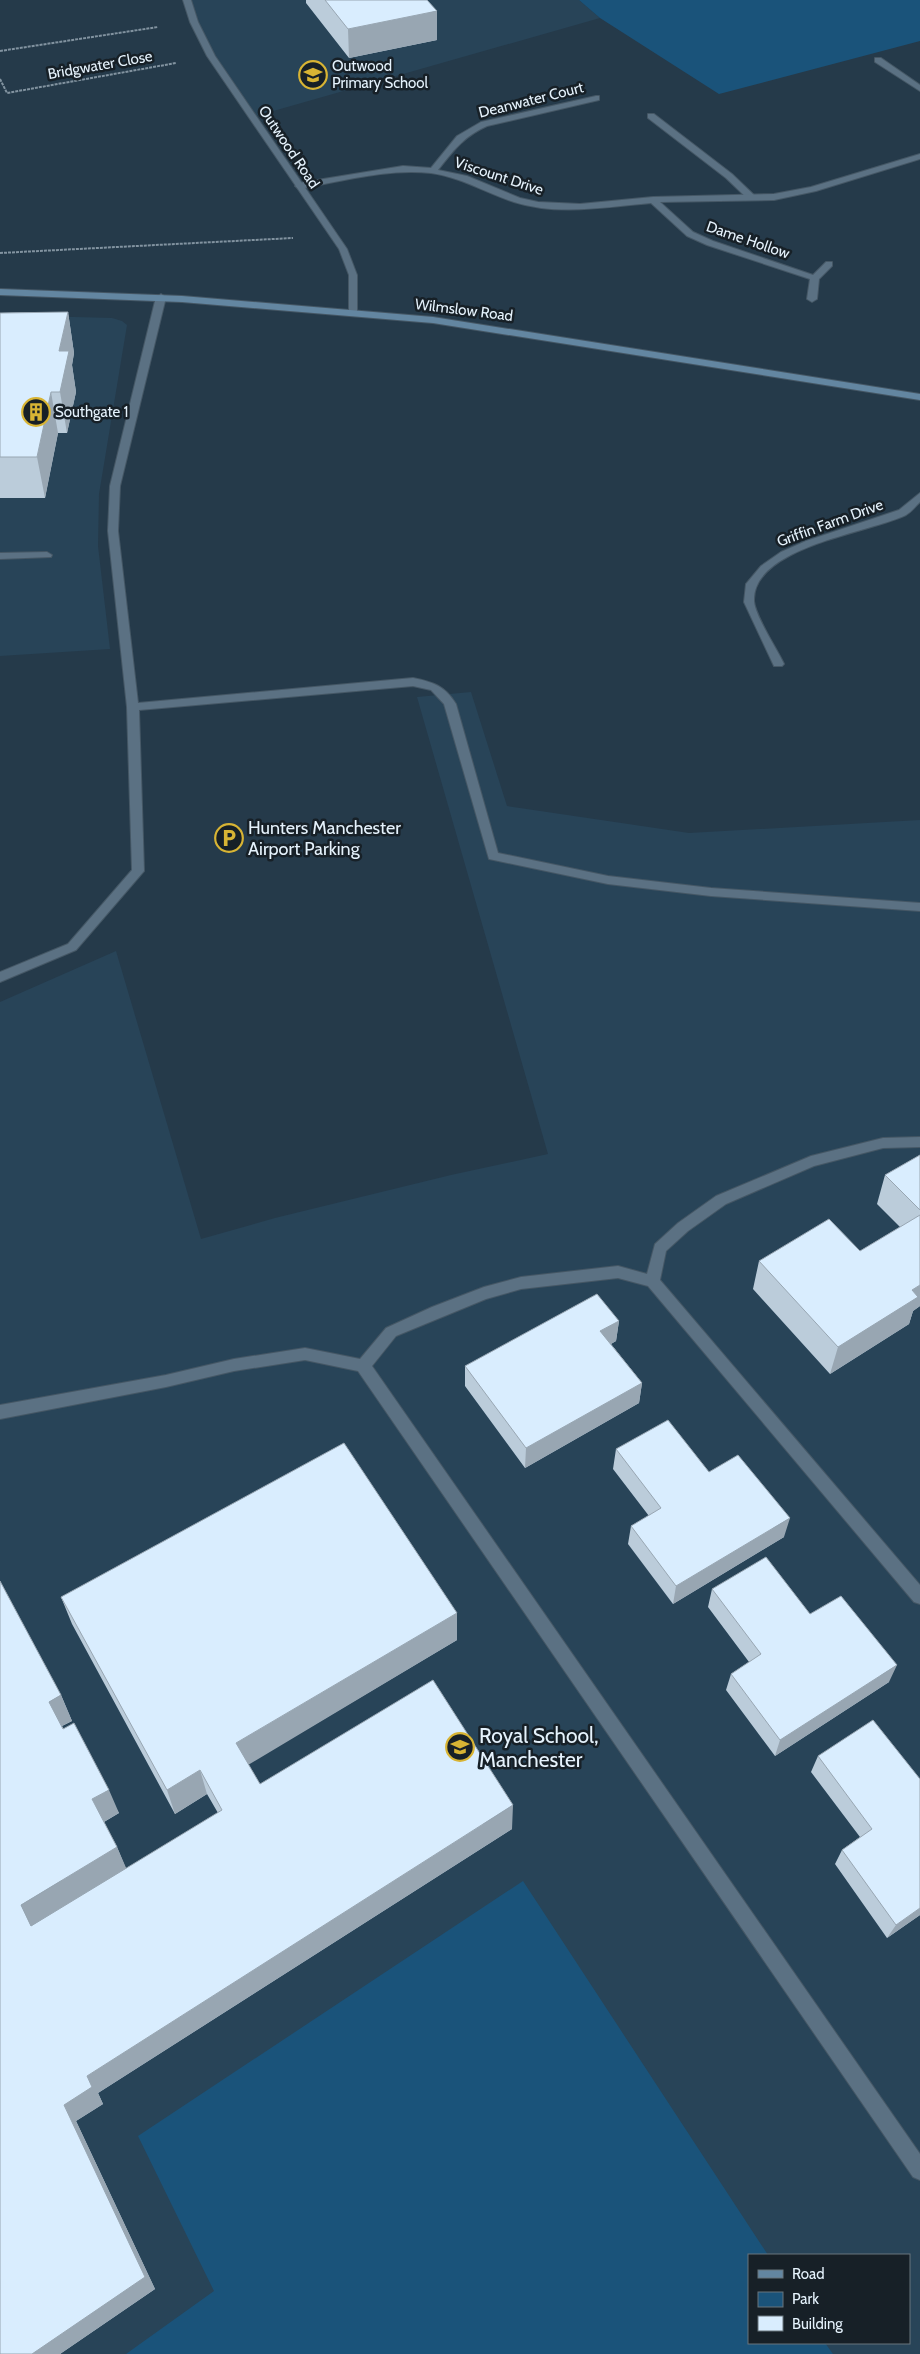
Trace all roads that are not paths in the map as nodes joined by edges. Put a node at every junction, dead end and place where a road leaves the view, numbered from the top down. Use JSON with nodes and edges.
{"nodes":[{"id":1,"x":187,"y":0,"type":"edge"},
{"id":2,"x":878,"y":60,"type":"dead end"},
{"id":3,"x":920,"y":89,"type":"edge"},
{"id":4,"x":596,"y":98,"type":"dead end"},
{"id":5,"x":651,"y":116,"type":"dead end"},
{"id":6,"x":920,"y":156,"type":"edge"},
{"id":7,"x":433,"y":171,"type":"junction"},
{"id":8,"x":299,"y":186,"type":"junction"},
{"id":9,"x":752,"y":198,"type":"junction"},
{"id":10,"x":653,"y":200,"type":"junction"},
{"id":11,"x":829,"y":264,"type":"dead end"},
{"id":12,"x":815,"y":278,"type":"junction"},
{"id":13,"x":0,"y":292,"type":"edge"},
{"id":14,"x":162,"y":298,"type":"junction"},
{"id":15,"x":812,"y":299,"type":"dead end"},
{"id":16,"x":354,"y":313,"type":"junction"},
{"id":17,"x":920,"y":397,"type":"edge"},
{"id":18,"x":920,"y":496,"type":"edge"},
{"id":19,"x":47,"y":555,"type":"dead end"},
{"id":20,"x":0,"y":556,"type":"edge"},
{"id":21,"x":778,"y":664,"type":"dead end"},
{"id":22,"x":133,"y":707,"type":"junction"},
{"id":23,"x":920,"y":907,"type":"edge"},
{"id":24,"x":0,"y":977,"type":"edge"},
{"id":25,"x":920,"y":1142,"type":"edge"},
{"id":26,"x":652,"y":1281,"type":"junction"},
{"id":27,"x":363,"y":1366,"type":"junction"},
{"id":28,"x":0,"y":1412,"type":"edge"},
{"id":29,"x":920,"y":1597,"type":"edge"},
{"id":30,"x":920,"y":2170,"type":"edge"}],
"edges":[{"from":1,"to":8,"type":"street","name":"Outwood Road"},
{"from":2,"to":3,"type":"street"},
{"from":4,"to":7,"type":"street","name":"Deanwater Court"},
{"from":5,"to":9,"type":"street"},
{"from":6,"to":9,"type":"street","name":"Viscount Drive"},
{"from":7,"to":8,"type":"street","name":"Viscount Drive"},
{"from":7,"to":10,"type":"street","name":"Viscount Drive"},
{"from":8,"to":16,"type":"street","name":"Outwood Road"},
{"from":9,"to":10,"type":"street","name":"Viscount Drive"},
{"from":10,"to":12,"type":"street","name":"Dame Hollow"},
{"from":11,"to":12,"type":"street"},
{"from":12,"to":15,"type":"street"},
{"from":13,"to":14,"type":"main road","name":"Wilmslow Road"},
{"from":14,"to":16,"type":"main road","name":"Wilmslow Road"},
{"from":14,"to":22,"type":"street"},
{"from":16,"to":17,"type":"main road","name":"Wilmslow Road"},
{"from":18,"to":21,"type":"street","name":"Griffin Farm Drive"},
{"from":19,"to":20,"type":"street"},
{"from":22,"to":23,"type":"street"},
{"from":22,"to":24,"type":"street"},
{"from":25,"to":26,"type":"street"},
{"from":26,"to":27,"type":"street"},
{"from":26,"to":29,"type":"street"},
{"from":27,"to":28,"type":"street"},
{"from":27,"to":30,"type":"street"}]}
